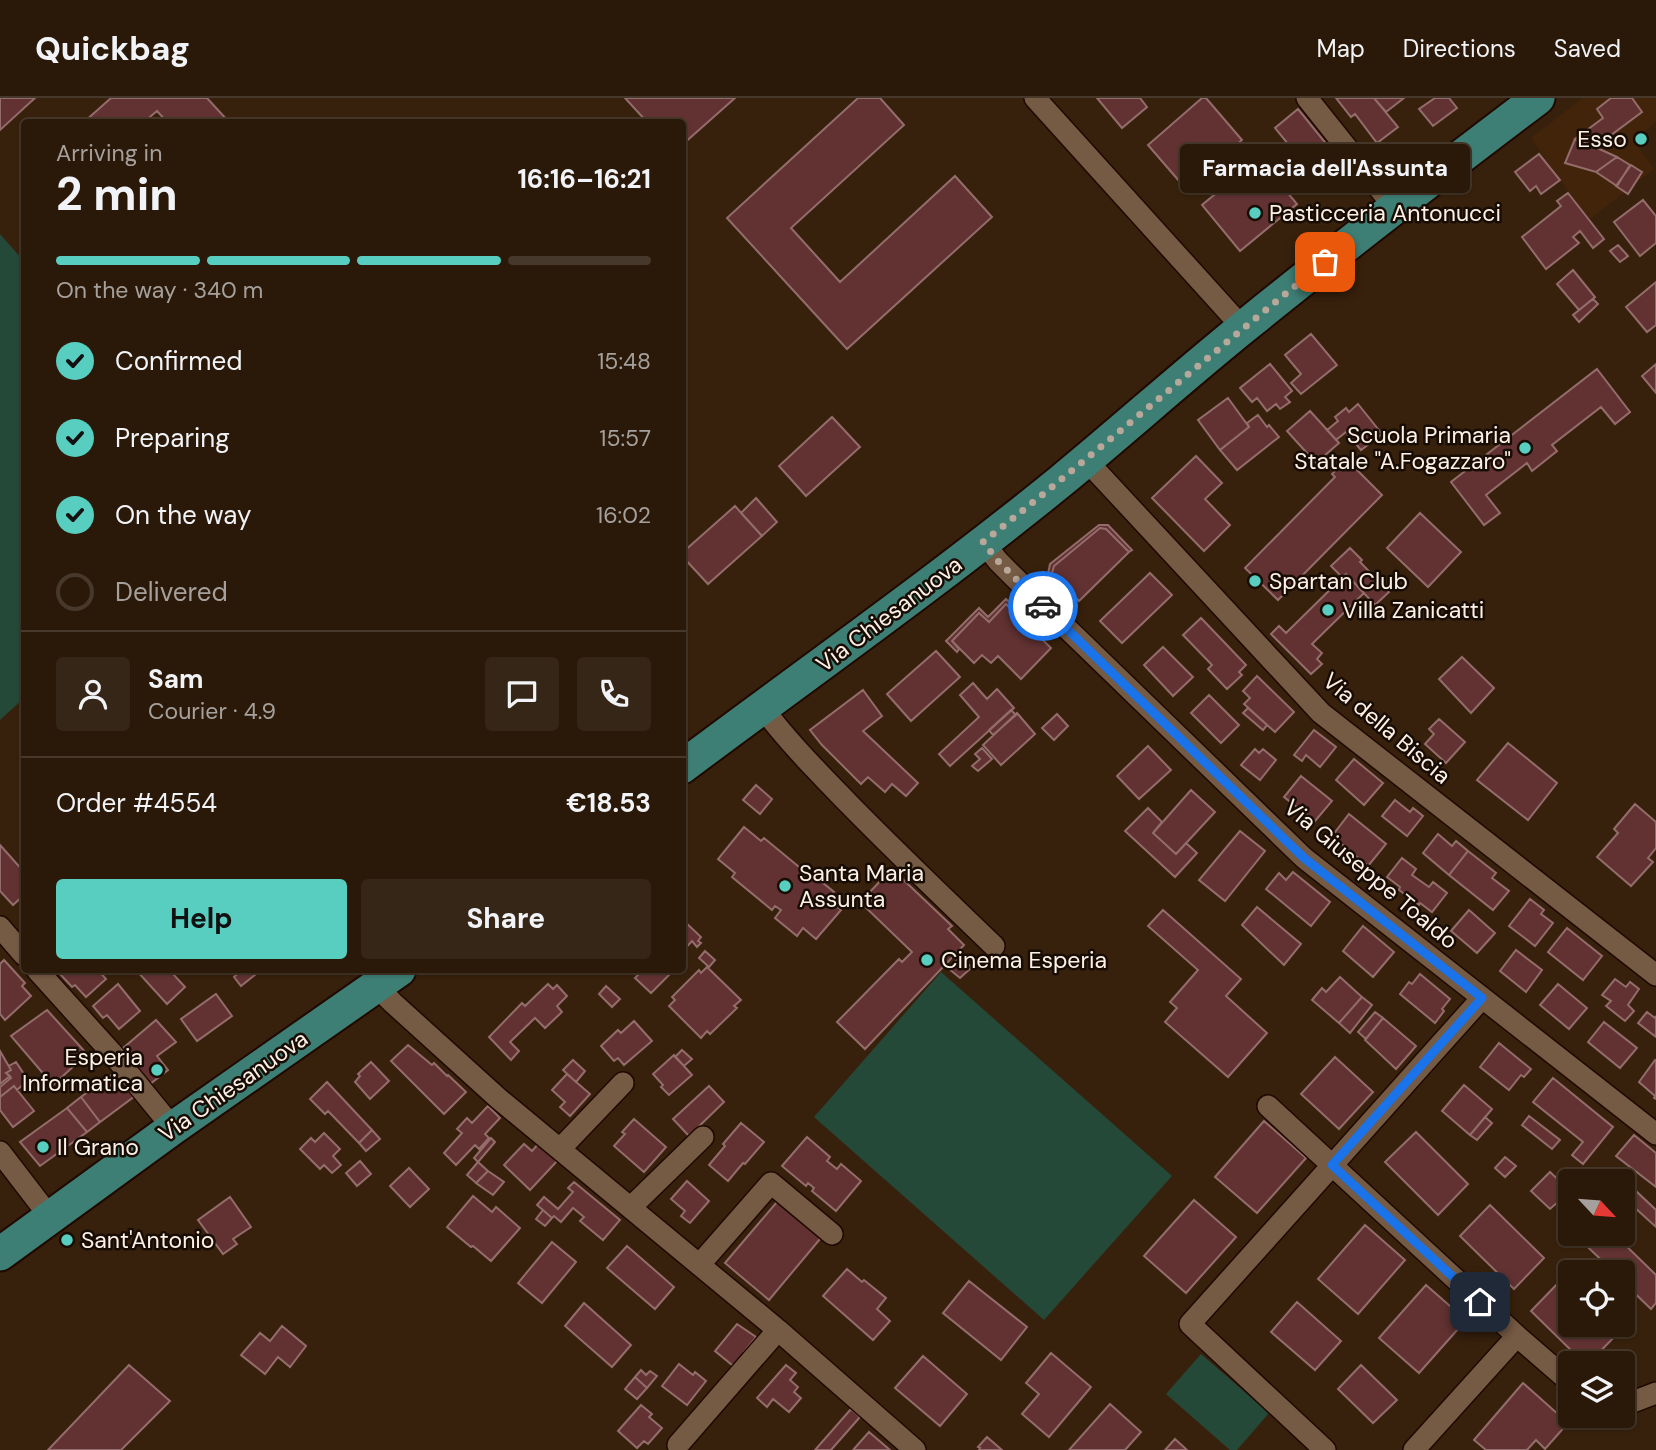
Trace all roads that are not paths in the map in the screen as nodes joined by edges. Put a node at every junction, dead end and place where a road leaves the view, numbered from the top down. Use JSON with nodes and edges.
{"nodes":[{"id":1,"x":1035,"y":98,"type":"edge"},
{"id":2,"x":1307,"y":98,"type":"edge"},
{"id":3,"x":1538,"y":98,"type":"edge"},
{"id":4,"x":1394,"y":207,"type":"junction"},
{"id":5,"x":1243,"y":328,"type":"junction"},
{"id":6,"x":1086,"y":460,"type":"junction"},
{"id":7,"x":983,"y":542,"type":"junction"},
{"id":8,"x":762,"y":707,"type":"junction"},
{"id":9,"x":686,"y":764,"type":"edge"},
{"id":10,"x":0,"y":927,"type":"edge"},
{"id":11,"x":994,"y":946,"type":"dead end"},
{"id":12,"x":21,"y":952,"type":"edge"},
{"id":13,"x":40,"y":973,"type":"edge"},
{"id":14,"x":1656,"y":975,"type":"edge"},
{"id":15,"x":387,"y":978,"type":"edge"},
{"id":16,"x":1482,"y":998,"type":"junction"},
{"id":17,"x":622,"y":1083,"type":"dead end"},
{"id":18,"x":1268,"y":1106,"type":"dead end"},
{"id":19,"x":173,"y":1128,"type":"junction"},
{"id":20,"x":1656,"y":1134,"type":"edge"},
{"id":21,"x":703,"y":1137,"type":"dead end"},
{"id":22,"x":560,"y":1149,"type":"junction"},
{"id":23,"x":0,"y":1152,"type":"edge"},
{"id":24,"x":1332,"y":1165,"type":"junction"},
{"id":25,"x":631,"y":1207,"type":"junction"},
{"id":26,"x":50,"y":1217,"type":"junction"},
{"id":27,"x":832,"y":1234,"type":"dead end"},
{"id":28,"x":0,"y":1254,"type":"edge"},
{"id":29,"x":700,"y":1264,"type":"junction"},
{"id":30,"x":778,"y":1329,"type":"junction"},
{"id":31,"x":1517,"y":1336,"type":"junction"},
{"id":32,"x":1558,"y":1372,"type":"edge"},
{"id":33,"x":1656,"y":1393,"type":"edge"},
{"id":34,"x":1635,"y":1401,"type":"edge"},
{"id":35,"x":678,"y":1445,"type":"dead end"},
{"id":36,"x":915,"y":1450,"type":"edge"},
{"id":37,"x":1325,"y":1450,"type":"edge"},
{"id":38,"x":1414,"y":1450,"type":"edge"}],
"edges":[{"from":1,"to":5,"type":"street"},
{"from":2,"to":4,"type":"street"},
{"from":3,"to":4,"type":"main road","name":"Via Chiesanuova"},
{"from":4,"to":5,"type":"main road","name":"Via Chiesanuova"},
{"from":5,"to":6,"type":"main road","name":"Via Chiesanuova"},
{"from":6,"to":7,"type":"main road","name":"Via Chiesanuova"},
{"from":6,"to":14,"type":"street","name":"Via della Biscia"},
{"from":7,"to":8,"type":"main road","name":"Via Chiesanuova"},
{"from":7,"to":16,"type":"street","name":"Via Giuseppe Toaldo"},
{"from":8,"to":9,"type":"main road","name":"Via Chiesanuova"},
{"from":8,"to":11,"type":"street"},
{"from":10,"to":12,"type":"street"},
{"from":13,"to":19,"type":"street"},
{"from":15,"to":19,"type":"main road","name":"Via Chiesanuova"},
{"from":15,"to":22,"type":"street"},
{"from":16,"to":20,"type":"street","name":"Via Giuseppe Toaldo"},
{"from":16,"to":24,"type":"street"},
{"from":17,"to":22,"type":"street"},
{"from":18,"to":24,"type":"street"},
{"from":19,"to":26,"type":"main road","name":"Via Chiesanuova"},
{"from":21,"to":25,"type":"street"},
{"from":22,"to":25,"type":"street"},
{"from":23,"to":26,"type":"street"},
{"from":24,"to":31,"type":"street"},
{"from":24,"to":37,"type":"street"},
{"from":25,"to":29,"type":"street"},
{"from":26,"to":28,"type":"main road","name":"Via Chiesanuova"},
{"from":27,"to":29,"type":"street"},
{"from":29,"to":30,"type":"street"},
{"from":30,"to":35,"type":"street"},
{"from":30,"to":36,"type":"street"},
{"from":31,"to":32,"type":"street"},
{"from":31,"to":38,"type":"street"},
{"from":33,"to":34,"type":"street"}]}
